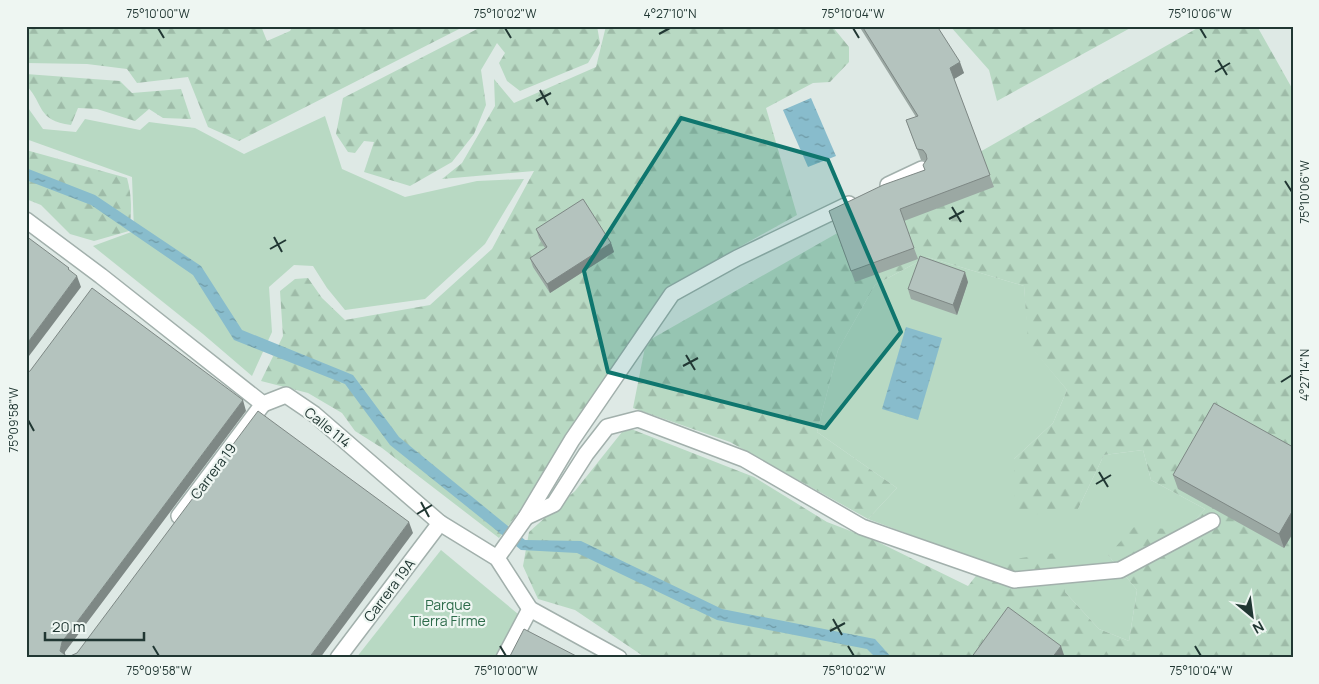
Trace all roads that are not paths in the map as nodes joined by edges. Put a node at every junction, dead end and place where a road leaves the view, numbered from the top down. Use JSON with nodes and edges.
{"nodes":[{"id":1,"x":922,"y":169,"type":"edge"},
{"id":2,"x":878,"y":190,"type":"edge"},
{"id":3,"x":860,"y":198,"type":"edge"},
{"id":4,"x":26,"y":220,"type":"edge"},
{"id":5,"x":102,"y":276,"type":"junction"},
{"id":6,"x":90,"y":291,"type":"edge"},
{"id":7,"x":263,"y":404,"type":"junction"},
{"id":8,"x":526,"y":517,"type":"junction"},
{"id":9,"x":1212,"y":521,"type":"dead end"},
{"id":10,"x":440,"y":522,"type":"junction"},
{"id":11,"x":168,"y":531,"type":"edge"},
{"id":12,"x":497,"y":558,"type":"junction"},
{"id":13,"x":530,"y":610,"type":"junction"},
{"id":14,"x":338,"y":658,"type":"edge"},
{"id":15,"x":504,"y":658,"type":"edge"},
{"id":16,"x":620,"y":658,"type":"edge"}],
"edges":[{"from":1,"to":2,"type":"street"},
{"from":3,"to":8,"type":"street"},
{"from":4,"to":5,"type":"street"},
{"from":5,"to":6,"type":"street"},
{"from":5,"to":7,"type":"street"},
{"from":7,"to":10,"type":"street","name":"Calle 114"},
{"from":7,"to":11,"type":"street","name":"Carrera 19"},
{"from":8,"to":9,"type":"street"},
{"from":8,"to":12,"type":"street"},
{"from":10,"to":12,"type":"street","name":"Calle 114"},
{"from":10,"to":14,"type":"street","name":"Carrera 19A"},
{"from":12,"to":13,"type":"street","name":"Calle 114"},
{"from":13,"to":15,"type":"street"},
{"from":13,"to":16,"type":"street","name":"Calle 114"}]}
